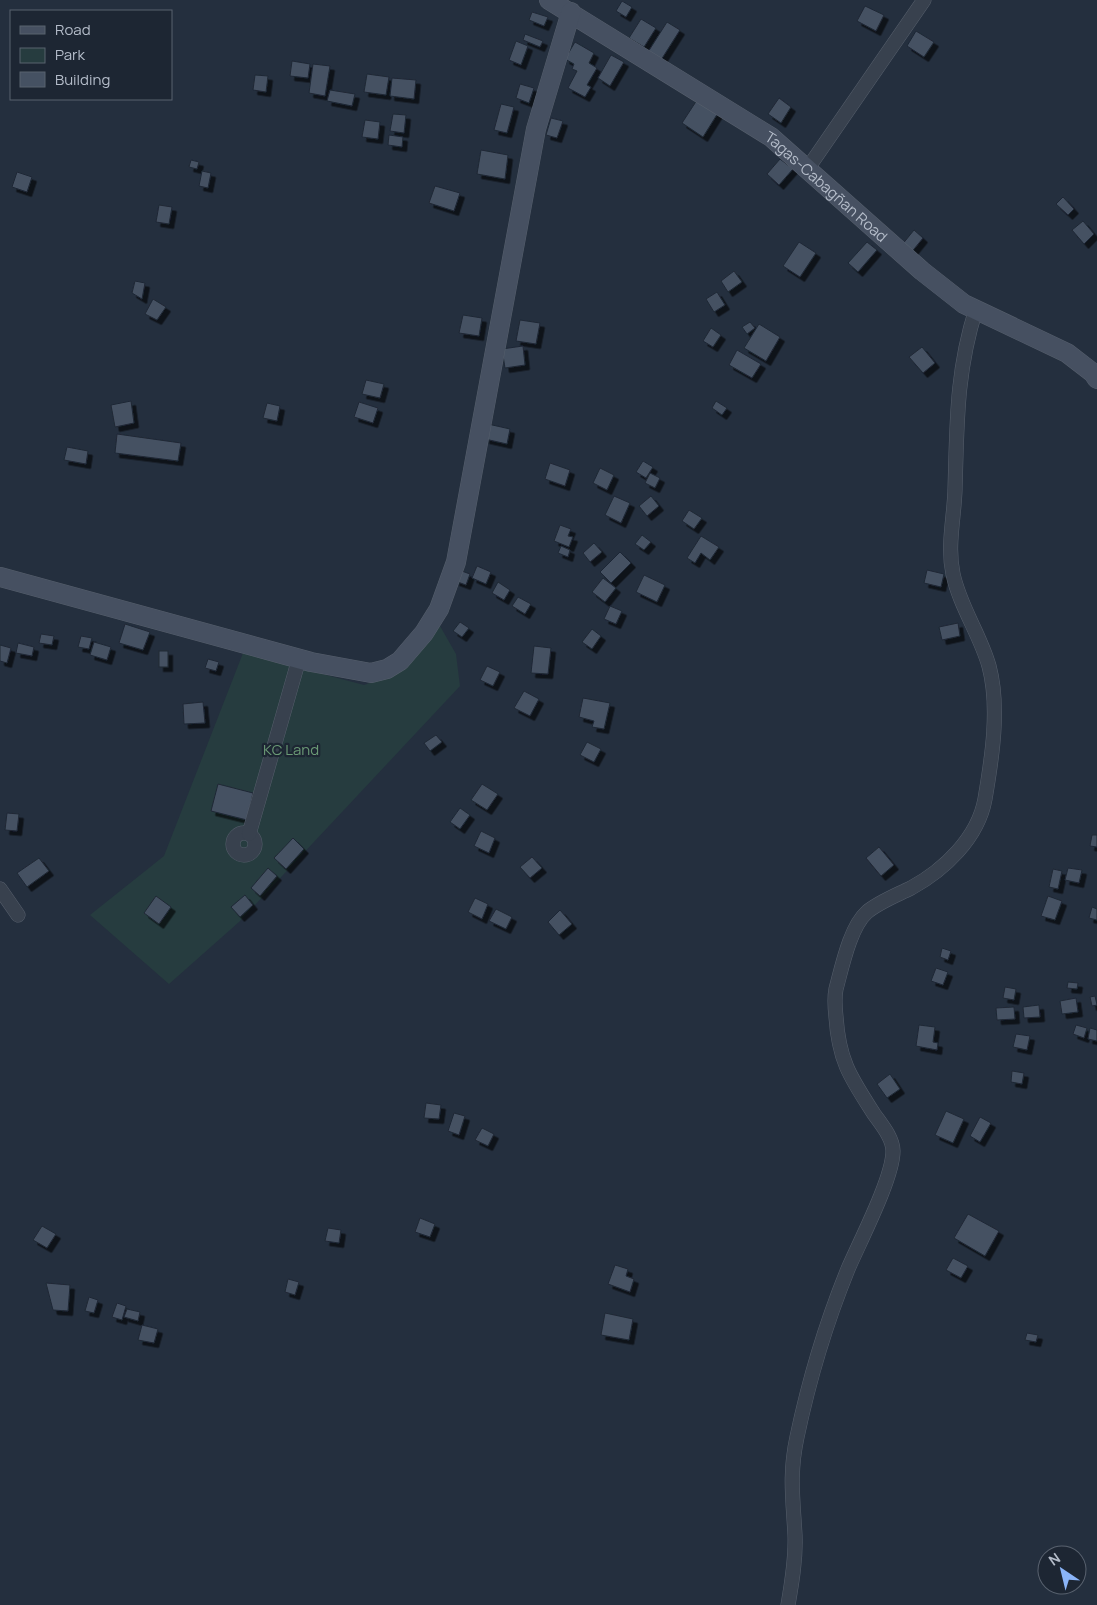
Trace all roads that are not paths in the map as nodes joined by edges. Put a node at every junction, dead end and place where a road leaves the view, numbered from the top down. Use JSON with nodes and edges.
{"nodes":[{"id":1,"x":549,"y":0,"type":"edge"},
{"id":2,"x":924,"y":0,"type":"edge"},
{"id":3,"x":571,"y":12,"type":"junction"},
{"id":4,"x":808,"y":168,"type":"junction"},
{"id":5,"x":976,"y":309,"type":"junction"},
{"id":6,"x":1097,"y":378,"type":"edge"},
{"id":7,"x":0,"y":578,"type":"edge"},
{"id":8,"x":299,"y":659,"type":"junction"},
{"id":9,"x":249,"y":834,"type":"dead end"},
{"id":10,"x":0,"y":889,"type":"edge"},
{"id":11,"x":18,"y":915,"type":"dead end"},
{"id":12,"x":788,"y":1605,"type":"edge"}],
"edges":[{"from":1,"to":3,"type":"street","name":"Tagas-Cabagñan Road"},
{"from":2,"to":4,"type":"street"},
{"from":3,"to":4,"type":"street","name":"Tagas-Cabagñan Road"},
{"from":3,"to":8,"type":"street"},
{"from":4,"to":5,"type":"street","name":"Tagas-Cabagñan Road"},
{"from":5,"to":6,"type":"street","name":"Tagas-Cabagñan Road"},
{"from":5,"to":12,"type":"street"},
{"from":7,"to":8,"type":"street"},
{"from":8,"to":9,"type":"street"},
{"from":10,"to":11,"type":"street"}]}
